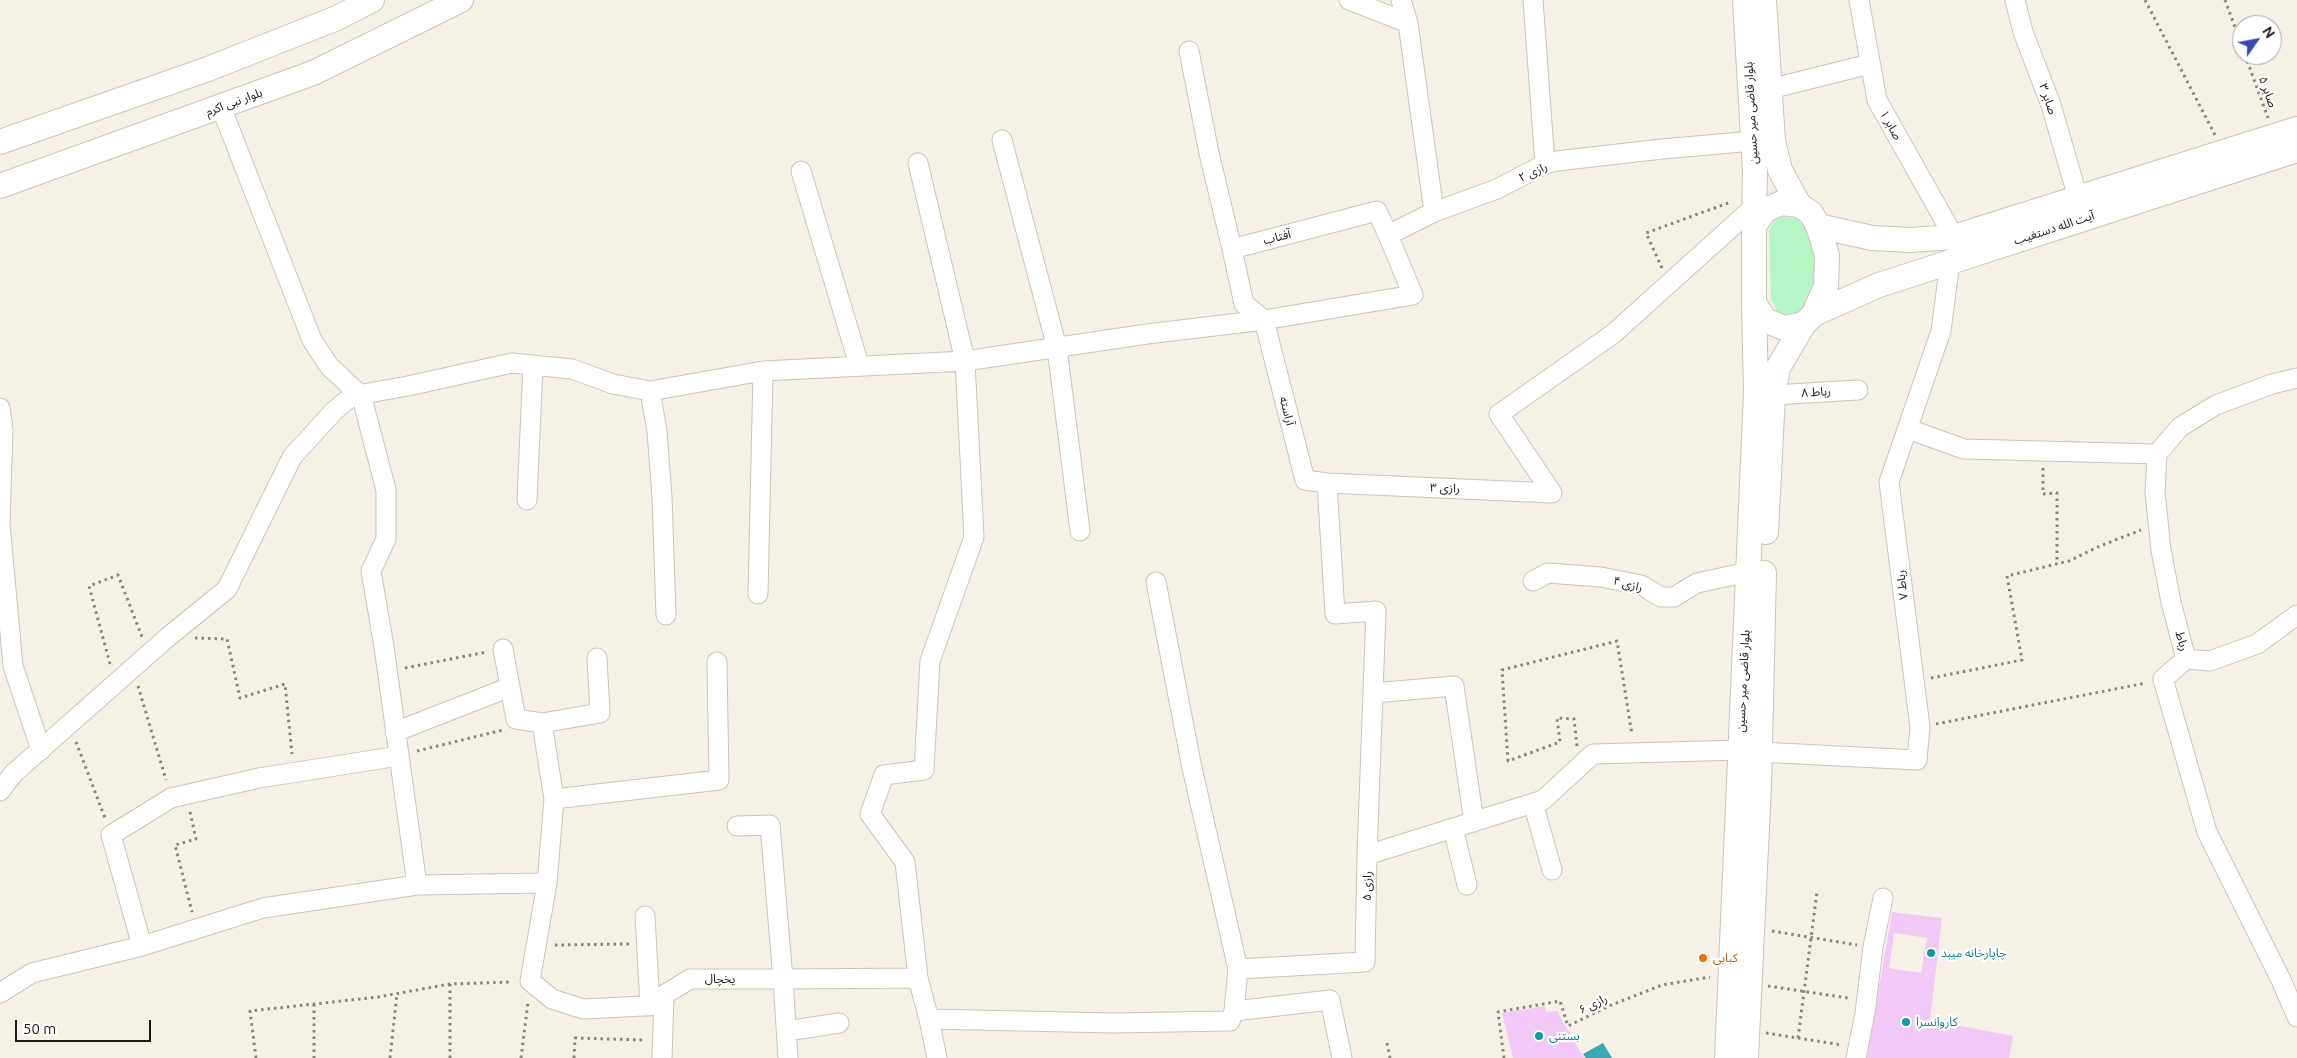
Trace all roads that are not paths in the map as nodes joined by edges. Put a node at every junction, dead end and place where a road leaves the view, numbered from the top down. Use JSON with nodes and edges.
{"nodes":[{"id":1,"x":372,"y":0,"type":"edge"},
{"id":2,"x":461,"y":0,"type":"edge"},
{"id":3,"x":1349,"y":0,"type":"edge"},
{"id":4,"x":1401,"y":0,"type":"edge"},
{"id":5,"x":1533,"y":0,"type":"edge"},
{"id":6,"x":1745,"y":0,"type":"edge"},
{"id":7,"x":1764,"y":0,"type":"edge"},
{"id":8,"x":1859,"y":0,"type":"edge"},
{"id":9,"x":2015,"y":0,"type":"edge"},
{"id":10,"x":1408,"y":23,"type":"junction"},
{"id":11,"x":1189,"y":51,"type":"dead end"},
{"id":12,"x":1870,"y":64,"type":"junction"},
{"id":13,"x":1770,"y":90,"type":"junction"},
{"id":14,"x":221,"y":107,"type":"junction"},
{"id":15,"x":2286,"y":132,"type":"edge"},
{"id":16,"x":1002,"y":140,"type":"dead end"},
{"id":17,"x":1753,"y":141,"type":"junction"},
{"id":18,"x":0,"y":142,"type":"edge"},
{"id":19,"x":2297,"y":150,"type":"edge"},
{"id":20,"x":918,"y":163,"type":"dead end"},
{"id":21,"x":1545,"y":164,"type":"junction"},
{"id":22,"x":801,"y":171,"type":"dead end"},
{"id":23,"x":0,"y":186,"type":"edge"},
{"id":24,"x":2078,"y":198,"type":"junction"},
{"id":25,"x":1799,"y":205,"type":"junction"},
{"id":26,"x":1755,"y":208,"type":"junction"},
{"id":27,"x":1434,"y":212,"type":"junction"},
{"id":28,"x":1818,"y":226,"type":"junction"},
{"id":29,"x":1388,"y":234,"type":"junction"},
{"id":30,"x":1954,"y":238,"type":"junction"},
{"id":31,"x":1232,"y":249,"type":"junction"},
{"id":32,"x":1950,"y":262,"type":"junction"},
{"id":33,"x":1754,"y":303,"type":"junction"},
{"id":34,"x":1809,"y":319,"type":"junction"},
{"id":35,"x":1264,"y":320,"type":"junction"},
{"id":36,"x":1056,"y":348,"type":"junction"},
{"id":37,"x":965,"y":361,"type":"junction"},
{"id":38,"x":533,"y":365,"type":"junction"},
{"id":39,"x":859,"y":365,"type":"junction"},
{"id":40,"x":763,"y":371,"type":"junction"},
{"id":41,"x":2297,"y":378,"type":"edge"},
{"id":42,"x":1858,"y":390,"type":"dead end"},
{"id":43,"x":650,"y":391,"type":"junction"},
{"id":44,"x":359,"y":394,"type":"junction"},
{"id":45,"x":1773,"y":395,"type":"junction"},
{"id":46,"x":0,"y":408,"type":"edge"},
{"id":47,"x":1908,"y":428,"type":"junction"},
{"id":48,"x":2157,"y":454,"type":"junction"},
{"id":49,"x":1327,"y":483,"type":"junction"},
{"id":50,"x":527,"y":500,"type":"dead end"},
{"id":51,"x":1080,"y":531,"type":"dead end"},
{"id":52,"x":1748,"y":572,"type":"junction"},
{"id":53,"x":1533,"y":581,"type":"dead end"},
{"id":54,"x":1156,"y":582,"type":"dead end"},
{"id":55,"x":758,"y":594,"type":"dead end"},
{"id":56,"x":666,"y":615,"type":"dead end"},
{"id":57,"x":2297,"y":615,"type":"edge"},
{"id":58,"x":503,"y":649,"type":"road end"},
{"id":59,"x":597,"y":658,"type":"dead end"},
{"id":60,"x":2186,"y":659,"type":"junction"},
{"id":61,"x":717,"y":662,"type":"dead end"},
{"id":62,"x":510,"y":687,"type":"junction"},
{"id":63,"x":1373,"y":693,"type":"junction"},
{"id":64,"x":539,"y":722,"type":"junction"},
{"id":65,"x":396,"y":732,"type":"junction"},
{"id":66,"x":41,"y":750,"type":"junction"},
{"id":67,"x":1750,"y":751,"type":"junction"},
{"id":68,"x":399,"y":756,"type":"junction"},
{"id":69,"x":0,"y":791,"type":"edge"},
{"id":70,"x":554,"y":799,"type":"junction"},
{"id":71,"x":1533,"y":803,"type":"junction"},
{"id":72,"x":1474,"y":822,"type":"junction"},
{"id":73,"x":737,"y":826,"type":"dead end"},
{"id":74,"x":1453,"y":828,"type":"junction"},
{"id":75,"x":1367,"y":855,"type":"junction"},
{"id":76,"x":1552,"y":870,"type":"dead end"},
{"id":77,"x":547,"y":883,"type":"junction"},
{"id":78,"x":417,"y":885,"type":"junction"},
{"id":79,"x":1467,"y":885,"type":"dead end"},
{"id":80,"x":1883,"y":898,"type":"dead end"},
{"id":81,"x":645,"y":916,"type":"dead end"},
{"id":82,"x":142,"y":946,"type":"junction"},
{"id":83,"x":1238,"y":969,"type":"junction"},
{"id":84,"x":918,"y":978,"type":"junction"},
{"id":85,"x":783,"y":979,"type":"junction"},
{"id":86,"x":0,"y":993,"type":"edge"},
{"id":87,"x":657,"y":1006,"type":"junction"},
{"id":88,"x":1234,"y":1010,"type":"junction"},
{"id":89,"x":2297,"y":1017,"type":"edge"},
{"id":90,"x":929,"y":1019,"type":"junction"},
{"id":91,"x":839,"y":1022,"type":"dead end"},
{"id":92,"x":786,"y":1031,"type":"junction"},
{"id":93,"x":662,"y":1049,"type":"edge"},
{"id":94,"x":1851,"y":1052,"type":"edge"},
{"id":95,"x":788,"y":1058,"type":"edge"},
{"id":96,"x":937,"y":1058,"type":"edge"},
{"id":97,"x":1342,"y":1058,"type":"edge"},
{"id":98,"x":1727,"y":1058,"type":"edge"},
{"id":99,"x":1746,"y":1058,"type":"edge"}],
"edges":[{"from":1,"to":18,"type":"main road"},
{"from":2,"to":14,"type":"main road","name":"بلوار نبی اکرم"},
{"from":3,"to":10,"type":"street"},
{"from":4,"to":10,"type":"street"},
{"from":5,"to":21,"type":"street"},
{"from":6,"to":17,"type":"main road","name":"بلوار قاضی میر حسین"},
{"from":7,"to":13,"type":"main road","name":"بلوار قاضی میر حسین"},
{"from":8,"to":12,"type":"street","name":"صابر ۱"},
{"from":9,"to":24,"type":"street","name":"صابر ۳"},
{"from":10,"to":27,"type":"street"},
{"from":11,"to":31,"type":"street"},
{"from":12,"to":13,"type":"street"},
{"from":12,"to":30,"type":"street","name":"صابر ۱"},
{"from":13,"to":25,"type":"main road","name":"بلوار قاضی میر حسین"},
{"from":14,"to":23,"type":"main road","name":"بلوار نبی اکرم"},
{"from":14,"to":44,"type":"street"},
{"from":15,"to":24,"type":"main road","name":"آیت الله دستغیب"},
{"from":16,"to":36,"type":"street"},
{"from":17,"to":21,"type":"street","name":"رازی ۲"},
{"from":17,"to":26,"type":"main road","name":"بلوار قاضی میر حسین"},
{"from":19,"to":32,"type":"main road","name":"آیت الله دستغیب"},
{"from":20,"to":37,"type":"street"},
{"from":21,"to":27,"type":"street","name":"رازی ۲"},
{"from":22,"to":39,"type":"street"},
{"from":24,"to":30,"type":"main road","name":"آیت الله دستغیب"},
{"from":25,"to":26,"type":"main road"},
{"from":25,"to":28,"type":"main road","name":"بلوار قاضی میر حسین"},
{"from":26,"to":33,"type":"main road","name":"بلوار قاضی میر حسین"},
{"from":26,"to":49,"type":"street","name":"رازی ۳"},
{"from":27,"to":29,"type":"street","name":"رازی ۲"},
{"from":28,"to":30,"type":"main road","name":"آیت الله دستغیب"},
{"from":28,"to":34,"type":"main road","name":"بلوار قاضی میر حسین"},
{"from":29,"to":31,"type":"street","name":"آفتاب"},
{"from":29,"to":35,"type":"street"},
{"from":31,"to":35,"type":"street"},
{"from":32,"to":34,"type":"main road","name":"آیت الله دستغیب"},
{"from":32,"to":47,"type":"street","name":"رباط ۷"},
{"from":33,"to":34,"type":"main road","name":"آیت الله دستغیب"},
{"from":33,"to":52,"type":"main road","name":"بلوار قاضی میر حسین"},
{"from":34,"to":45,"type":"main road","name":"بلوار قاضی میر حسین"},
{"from":35,"to":36,"type":"street"},
{"from":35,"to":49,"type":"street","name":"آراسته"},
{"from":36,"to":37,"type":"street"},
{"from":36,"to":51,"type":"street"},
{"from":37,"to":39,"type":"street"},
{"from":37,"to":84,"type":"street"},
{"from":38,"to":43,"type":"street"},
{"from":38,"to":44,"type":"street"},
{"from":38,"to":50,"type":"street"},
{"from":39,"to":40,"type":"street"},
{"from":40,"to":43,"type":"street"},
{"from":40,"to":55,"type":"street"},
{"from":41,"to":48,"type":"street"},
{"from":42,"to":45,"type":"street","name":"رباط ۸"},
{"from":43,"to":56,"type":"street"},
{"from":44,"to":65,"type":"street"},
{"from":44,"to":66,"type":"street"},
{"from":45,"to":67,"type":"main road","name":"بلوار قاضی میر حسین"},
{"from":46,"to":66,"type":"street"},
{"from":47,"to":48,"type":"street"},
{"from":47,"to":67,"type":"street","name":"رباط ۷"},
{"from":48,"to":60,"type":"street","name":"رباط"},
{"from":49,"to":63,"type":"street"},
{"from":52,"to":53,"type":"street","name":"رازی ۴"},
{"from":52,"to":67,"type":"main road","name":"بلوار قاضی میر حسین"},
{"from":54,"to":83,"type":"street"},
{"from":57,"to":60,"type":"street"},
{"from":58,"to":62,"type":"street"},
{"from":59,"to":64,"type":"street"},
{"from":60,"to":89,"type":"street","name":"رباط"},
{"from":61,"to":70,"type":"street"},
{"from":62,"to":64,"type":"street"},
{"from":62,"to":65,"type":"street"},
{"from":63,"to":72,"type":"street"},
{"from":63,"to":75,"type":"street"},
{"from":64,"to":70,"type":"street"},
{"from":65,"to":68,"type":"street"},
{"from":66,"to":69,"type":"street"},
{"from":67,"to":71,"type":"street","name":"رازی ۵"},
{"from":67,"to":98,"type":"main road","name":"بلوار قاضی میر حسین"},
{"from":67,"to":99,"type":"main road","name":"بلوار قاضی میر حسین"},
{"from":68,"to":78,"type":"street"},
{"from":68,"to":82,"type":"street"},
{"from":70,"to":77,"type":"street"},
{"from":71,"to":72,"type":"street","name":"رازی ۵"},
{"from":71,"to":76,"type":"street"},
{"from":72,"to":74,"type":"street","name":"رازی ۵"},
{"from":73,"to":85,"type":"street"},
{"from":74,"to":75,"type":"street","name":"رازی ۵"},
{"from":74,"to":79,"type":"street"},
{"from":75,"to":83,"type":"street","name":"رازی ۵"},
{"from":77,"to":78,"type":"street"},
{"from":77,"to":87,"type":"street"},
{"from":78,"to":82,"type":"street"},
{"from":80,"to":94,"type":"street"},
{"from":81,"to":87,"type":"street"},
{"from":82,"to":86,"type":"street"},
{"from":83,"to":88,"type":"street"},
{"from":84,"to":85,"type":"street","name":"یخچال"},
{"from":84,"to":90,"type":"street"},
{"from":85,"to":87,"type":"street","name":"یخچال"},
{"from":85,"to":92,"type":"street"},
{"from":87,"to":93,"type":"street"},
{"from":88,"to":90,"type":"street"},
{"from":88,"to":97,"type":"street"},
{"from":90,"to":96,"type":"street"},
{"from":91,"to":92,"type":"street"},
{"from":92,"to":95,"type":"street"}]}
